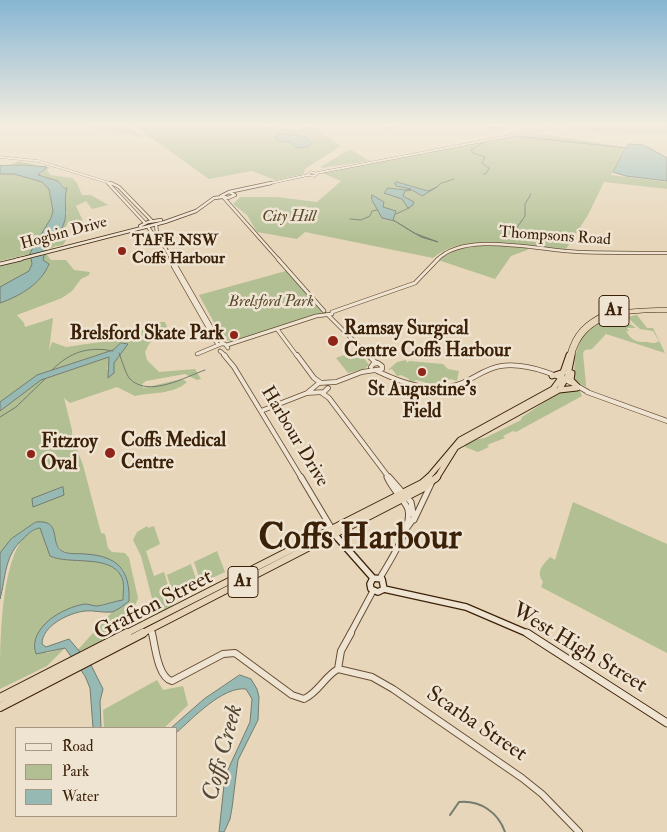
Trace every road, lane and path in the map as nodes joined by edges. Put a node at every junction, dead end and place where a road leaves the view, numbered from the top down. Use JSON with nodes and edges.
{"nodes":[{"id":1,"x":42,"y":163,"type":"edge"},
{"id":2,"x":368,"y":163,"type":"edge"},
{"id":3,"x":104,"y":181,"type":"junction"},
{"id":4,"x":244,"y":189,"type":"junction"},
{"id":5,"x":229,"y":192,"type":"junction"},
{"id":6,"x":235,"y":194,"type":"junction"},
{"id":7,"x":223,"y":197,"type":"junction"},
{"id":8,"x":232,"y":197,"type":"junction"},
{"id":9,"x":234,"y":209,"type":"junction"},
{"id":10,"x":155,"y":223,"type":"junction"},
{"id":11,"x":146,"y":225,"type":"junction"},
{"id":12,"x":667,"y":253,"type":"edge"},
{"id":13,"x":2,"y":263,"type":"edge"},
{"id":14,"x":667,"y":309,"type":"edge"},
{"id":15,"x":328,"y":312,"type":"junction"},
{"id":16,"x":277,"y":329,"type":"junction"},
{"id":17,"x":574,"y":343,"type":"junction"},
{"id":18,"x":226,"y":346,"type":"junction"},
{"id":19,"x":218,"y":348,"type":"junction"},
{"id":20,"x":197,"y":354,"type":"dead end"},
{"id":21,"x":229,"y":359,"type":"junction"},
{"id":22,"x":572,"y":364,"type":"junction"},
{"id":23,"x":375,"y":367,"type":"junction"},
{"id":24,"x":564,"y":372,"type":"junction"},
{"id":25,"x":546,"y":374,"type":"junction"},
{"id":26,"x":389,"y":376,"type":"joint"},
{"id":27,"x":552,"y":376,"type":"junction"},
{"id":28,"x":563,"y":382,"type":"junction"},
{"id":29,"x":577,"y":387,"type":"junction"},
{"id":30,"x":322,"y":388,"type":"junction"},
{"id":31,"x":559,"y":390,"type":"junction"},
{"id":32,"x":307,"y":393,"type":"joint"},
{"id":33,"x":261,"y":411,"type":"junction"},
{"id":34,"x":667,"y":421,"type":"edge"},
{"id":35,"x":431,"y":484,"type":"junction"},
{"id":36,"x":403,"y":497,"type":"junction"},
{"id":37,"x":413,"y":521,"type":"junction"},
{"id":38,"x":334,"y":532,"type":"junction"},
{"id":39,"x":404,"y":532,"type":"junction"},
{"id":40,"x":372,"y":578,"type":"junction"},
{"id":41,"x":380,"y":578,"type":"junction"},
{"id":42,"x":384,"y":589,"type":"junction"},
{"id":43,"x":373,"y":591,"type":"junction"},
{"id":44,"x":151,"y":630,"type":"junction"},
{"id":45,"x":85,"y":659,"type":"junction"},
{"id":46,"x":71,"y":667,"type":"junction"},
{"id":47,"x":338,"y":669,"type":"junction"},
{"id":48,"x":0,"y":698,"type":"edge"},
{"id":49,"x":0,"y":707,"type":"edge"},
{"id":50,"x":667,"y":723,"type":"edge"},
{"id":51,"x":579,"y":832,"type":"edge"}],
"edges":[{"from":1,"to":3,"type":"street","name":"Harbour Drive"},
{"from":2,"to":4,"type":"main road"},
{"from":3,"to":10,"type":"street","name":"Harbour Drive"},
{"from":3,"to":11,"type":"street","name":"Harbour Drive"},
{"from":4,"to":5,"type":"main road"},
{"from":4,"to":6,"type":"main road"},
{"from":5,"to":6,"type":"main road"},
{"from":5,"to":7,"type":"main road"},
{"from":6,"to":8,"type":"main road"},
{"from":7,"to":8,"type":"main road"},
{"from":7,"to":9,"type":"street"},
{"from":7,"to":10,"type":"main road"},
{"from":8,"to":9,"type":"street"},
{"from":9,"to":15,"type":"street"},
{"from":10,"to":11,"type":"main road","name":"Hogbin Drive"},
{"from":10,"to":18,"type":"street","name":"Harbour Drive"},
{"from":11,"to":13,"type":"main road","name":"Hogbin Drive"},
{"from":11,"to":19,"type":"street","name":"Harbour Drive"},
{"from":12,"to":15,"type":"street","name":"Thompsons Road"},
{"from":14,"to":17,"type":"highway","number":"A1"},
{"from":15,"to":16,"type":"street"},
{"from":15,"to":23,"type":"street"},
{"from":16,"to":18,"type":"street"},
{"from":16,"to":30,"type":"street"},
{"from":17,"to":22,"type":"highway","name":"Grafton Street","number":"A1"},
{"from":17,"to":24,"type":"highway","name":"Grafton Street","number":"A1"},
{"from":18,"to":19,"type":"street"},
{"from":18,"to":19,"type":"street"},
{"from":18,"to":21,"type":"street","name":"Harbour Drive"},
{"from":19,"to":20,"type":"street"},
{"from":19,"to":21,"type":"street","name":"Harbour Drive"},
{"from":21,"to":33,"type":"street","name":"Harbour Drive"},
{"from":22,"to":28,"type":"highway","name":"Grafton Street","number":"A1"},
{"from":22,"to":29,"type":"highway"},
{"from":23,"to":26,"type":"street"},
{"from":23,"to":30,"type":"street"},
{"from":24,"to":27,"type":"highway"},
{"from":24,"to":28,"type":"highway","name":"Grafton Street","number":"A1"},
{"from":25,"to":26,"type":"street"},
{"from":25,"to":27,"type":"street"},
{"from":25,"to":28,"type":"street"},
{"from":27,"to":28,"type":"street"},
{"from":28,"to":29,"type":"street"},
{"from":28,"to":31,"type":"highway","name":"Grafton Street","number":"A1"},
{"from":28,"to":36,"type":"highway","name":"Grafton Street","number":"A1"},
{"from":29,"to":31,"type":"highway"},
{"from":29,"to":34,"type":"street"},
{"from":30,"to":32,"type":"street"},
{"from":30,"to":36,"type":"street"},
{"from":31,"to":35,"type":"highway","name":"Grafton Street","number":"A1"},
{"from":32,"to":33,"type":"street"},
{"from":33,"to":38,"type":"street","name":"Harbour Drive"},
{"from":35,"to":36,"type":"highway","name":"Grafton Street","number":"A1"},
{"from":35,"to":37,"type":"street"},
{"from":36,"to":37,"type":"street"},
{"from":36,"to":38,"type":"highway","name":"Grafton Street","number":"A1"},
{"from":36,"to":39,"type":"street"},
{"from":37,"to":39,"type":"street"},
{"from":38,"to":40,"type":"main road"},
{"from":38,"to":44,"type":"highway","name":"Grafton Street","number":"A1"},
{"from":38,"to":45,"type":"highway","name":"Grafton Street","number":"A1"},
{"from":39,"to":41,"type":"street"},
{"from":40,"to":41,"type":"main road"},
{"from":40,"to":43,"type":"main road"},
{"from":41,"to":42,"type":"main road"},
{"from":42,"to":43,"type":"main road"},
{"from":42,"to":50,"type":"main road","name":"West High Street"},
{"from":43,"to":47,"type":"street"},
{"from":44,"to":45,"type":"highway","name":"Grafton Street","number":"A1"},
{"from":44,"to":47,"type":"street"},
{"from":45,"to":46,"type":"highway","name":"Grafton Street","number":"A1"},
{"from":46,"to":48,"type":"highway","name":"Grafton Street","number":"A1"},
{"from":46,"to":49,"type":"highway","name":"Grafton Street","number":"A1"},
{"from":47,"to":51,"type":"street","name":"Scarba Street"}]}
